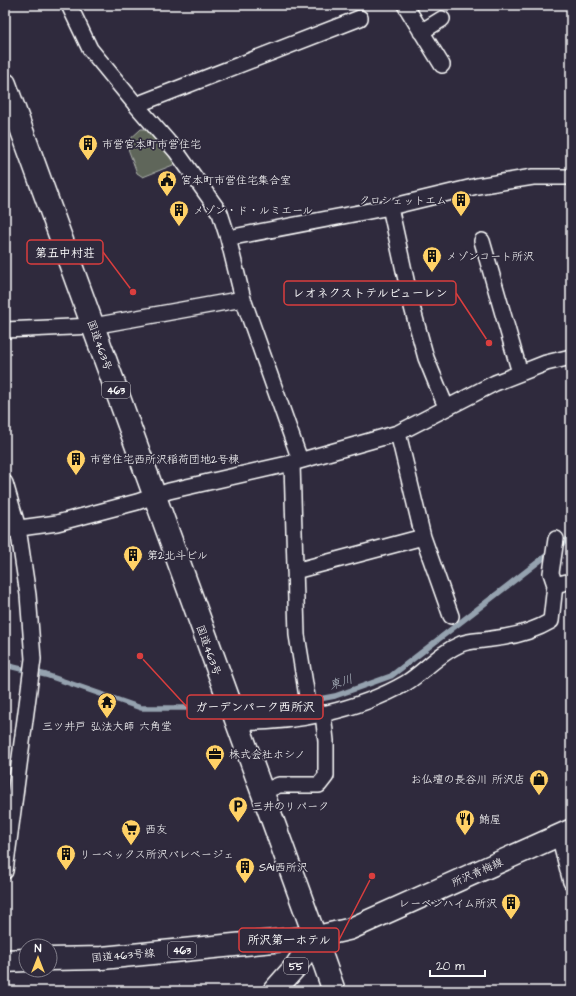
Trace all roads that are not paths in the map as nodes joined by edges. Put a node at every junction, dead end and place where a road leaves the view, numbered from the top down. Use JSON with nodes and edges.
{"nodes":[{"id":1,"x":69,"y":5,"type":"edge"},
{"id":2,"x":405,"y":5,"type":"edge"},
{"id":3,"x":360,"y":18,"type":"dead end"},
{"id":4,"x":442,"y":19,"type":"dead end"},
{"id":5,"x":421,"y":32,"type":"junction"},
{"id":6,"x":442,"y":65,"type":"dead end"},
{"id":7,"x":5,"y":84,"type":"edge"},
{"id":8,"x":136,"y":105,"type":"junction"},
{"id":9,"x":571,"y":177,"type":"edge"},
{"id":10,"x":390,"y":207,"type":"junction"},
{"id":11,"x":228,"y":238,"type":"junction"},
{"id":12,"x":482,"y":241,"type":"dead end"},
{"id":13,"x":243,"y":299,"type":"junction"},
{"id":14,"x":93,"y":326,"type":"junction"},
{"id":15,"x":5,"y":330,"type":"edge"},
{"id":16,"x":571,"y":357,"type":"edge"},
{"id":17,"x":520,"y":373,"type":"junction"},
{"id":18,"x":446,"y":407,"type":"junction"},
{"id":19,"x":398,"y":433,"type":"junction"},
{"id":20,"x":296,"y":462,"type":"junction"},
{"id":21,"x":5,"y":483,"type":"edge"},
{"id":22,"x":154,"y":497,"type":"junction"},
{"id":23,"x":12,"y":529,"type":"edge"},
{"id":24,"x":423,"y":537,"type":"junction"},
{"id":25,"x":556,"y":539,"type":"dead end"},
{"id":26,"x":295,"y":570,"type":"junction"},
{"id":27,"x":553,"y":579,"type":"junction"},
{"id":28,"x":571,"y":581,"type":"edge"},
{"id":29,"x":451,"y":616,"type":"dead end"},
{"id":30,"x":232,"y":712,"type":"junction"},
{"id":31,"x":317,"y":714,"type":"junction"},
{"id":32,"x":262,"y":792,"type":"junction"},
{"id":33,"x":565,"y":832,"type":"edge"},
{"id":34,"x":5,"y":872,"type":"edge"},
{"id":35,"x":571,"y":882,"type":"edge"},
{"id":36,"x":315,"y":937,"type":"junction"},
{"id":37,"x":18,"y":960,"type":"edge"},
{"id":38,"x":58,"y":960,"type":"edge"},
{"id":39,"x":5,"y":961,"type":"edge"},
{"id":40,"x":274,"y":991,"type":"edge"},
{"id":41,"x":334,"y":991,"type":"edge"}],
"edges":[{"from":1,"to":8,"type":"street"},
{"from":2,"to":5,"type":"street"},
{"from":3,"to":8,"type":"street"},
{"from":4,"to":5,"type":"street"},
{"from":5,"to":6,"type":"street"},
{"from":7,"to":14,"type":"main road","name":"国道463号","number":"463"},
{"from":8,"to":11,"type":"street"},
{"from":9,"to":10,"type":"street"},
{"from":10,"to":11,"type":"street"},
{"from":10,"to":18,"type":"street"},
{"from":11,"to":13,"type":"street"},
{"from":12,"to":17,"type":"street"},
{"from":13,"to":14,"type":"street"},
{"from":13,"to":20,"type":"street"},
{"from":14,"to":15,"type":"street"},
{"from":14,"to":22,"type":"main road","name":"国道463号","number":"463"},
{"from":16,"to":17,"type":"street"},
{"from":17,"to":18,"type":"street"},
{"from":18,"to":19,"type":"street"},
{"from":19,"to":20,"type":"street"},
{"from":19,"to":24,"type":"street"},
{"from":20,"to":22,"type":"street"},
{"from":20,"to":26,"type":"street"},
{"from":21,"to":23,"type":"street"},
{"from":22,"to":23,"type":"street"},
{"from":22,"to":30,"type":"main road","name":"国道463号","number":"463"},
{"from":23,"to":34,"type":"street"},
{"from":24,"to":26,"type":"street"},
{"from":24,"to":29,"type":"street"},
{"from":25,"to":27,"type":"street"},
{"from":26,"to":31,"type":"street"},
{"from":27,"to":28,"type":"street"},
{"from":27,"to":31,"type":"street"},
{"from":30,"to":31,"type":"street"},
{"from":30,"to":32,"type":"main road","name":"国道463号","number":"463"},
{"from":31,"to":32,"type":"street"},
{"from":32,"to":36,"type":"main road","name":"国道463号","number":"463"},
{"from":33,"to":35,"type":"street"},
{"from":33,"to":36,"type":"main road","name":"所沢青梅線"},
{"from":36,"to":38,"type":"main road","name":"国道463号線","number":"463"},
{"from":36,"to":40,"type":"main road","number":"55"},
{"from":36,"to":41,"type":"main road","name":"国道463号"},
{"from":37,"to":39,"type":"main road"}]}
